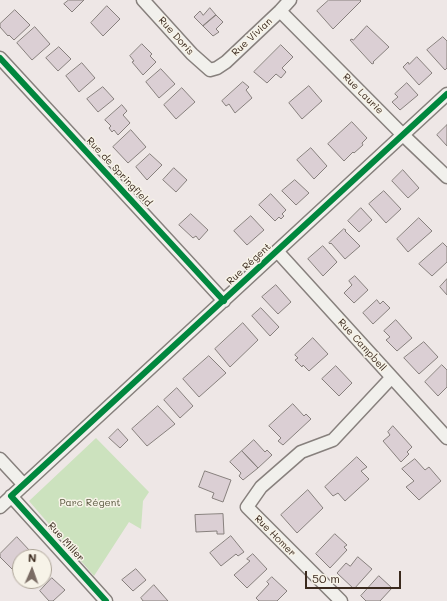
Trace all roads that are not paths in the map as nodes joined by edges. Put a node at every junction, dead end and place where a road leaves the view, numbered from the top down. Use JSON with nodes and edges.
{"nodes":[{"id":1,"x":143,"y":0,"type":"edge"},
{"id":2,"x":290,"y":0,"type":"edge"},
{"id":3,"x":280,"y":11,"type":"junction"},
{"id":4,"x":0,"y":58,"type":"edge"},
{"id":5,"x":210,"y":70,"type":"joint"},
{"id":6,"x":447,"y":94,"type":"edge"},
{"id":7,"x":403,"y":135,"type":"junction"},
{"id":8,"x":447,"y":176,"type":"edge"},
{"id":9,"x":277,"y":252,"type":"junction"},
{"id":10,"x":224,"y":301,"type":"junction"},
{"id":11,"x":391,"y":378,"type":"junction"},
{"id":12,"x":447,"y":438,"type":"edge"},
{"id":13,"x":0,"y":459,"type":"edge"},
{"id":14,"x":24,"y":485,"type":"junction"},
{"id":15,"x":11,"y":496,"type":"junction"},
{"id":16,"x":0,"y":507,"type":"edge"},
{"id":17,"x":106,"y":601,"type":"edge"},
{"id":18,"x":341,"y":601,"type":"edge"}],
"edges":[{"from":1,"to":5,"type":"street","name":"Rue Doris"},
{"from":2,"to":3,"type":"street","name":"Rue Vivian"},
{"from":3,"to":5,"type":"street","name":"Rue Vivian"},
{"from":3,"to":7,"type":"street","name":"Rue Laurie"},
{"from":4,"to":10,"type":"street","name":"Rue de Springfield"},
{"from":6,"to":7,"type":"street","name":"Rue Régent"},
{"from":7,"to":8,"type":"street","name":"Rue Laurie"},
{"from":7,"to":9,"type":"street","name":"Rue Régent"},
{"from":9,"to":10,"type":"street","name":"Rue Régent"},
{"from":9,"to":11,"type":"street","name":"Rue Campbell"},
{"from":10,"to":14,"type":"street","name":"Rue Régent"},
{"from":11,"to":12,"type":"street","name":"Rue Campbell"},
{"from":11,"to":18,"type":"street","name":"Rue Homer"},
{"from":13,"to":14,"type":"street"},
{"from":14,"to":15,"type":"street","name":"Rue Régent"},
{"from":15,"to":16,"type":"street","name":"Rue Régent"},
{"from":15,"to":17,"type":"street","name":"Rue Miller"}]}
